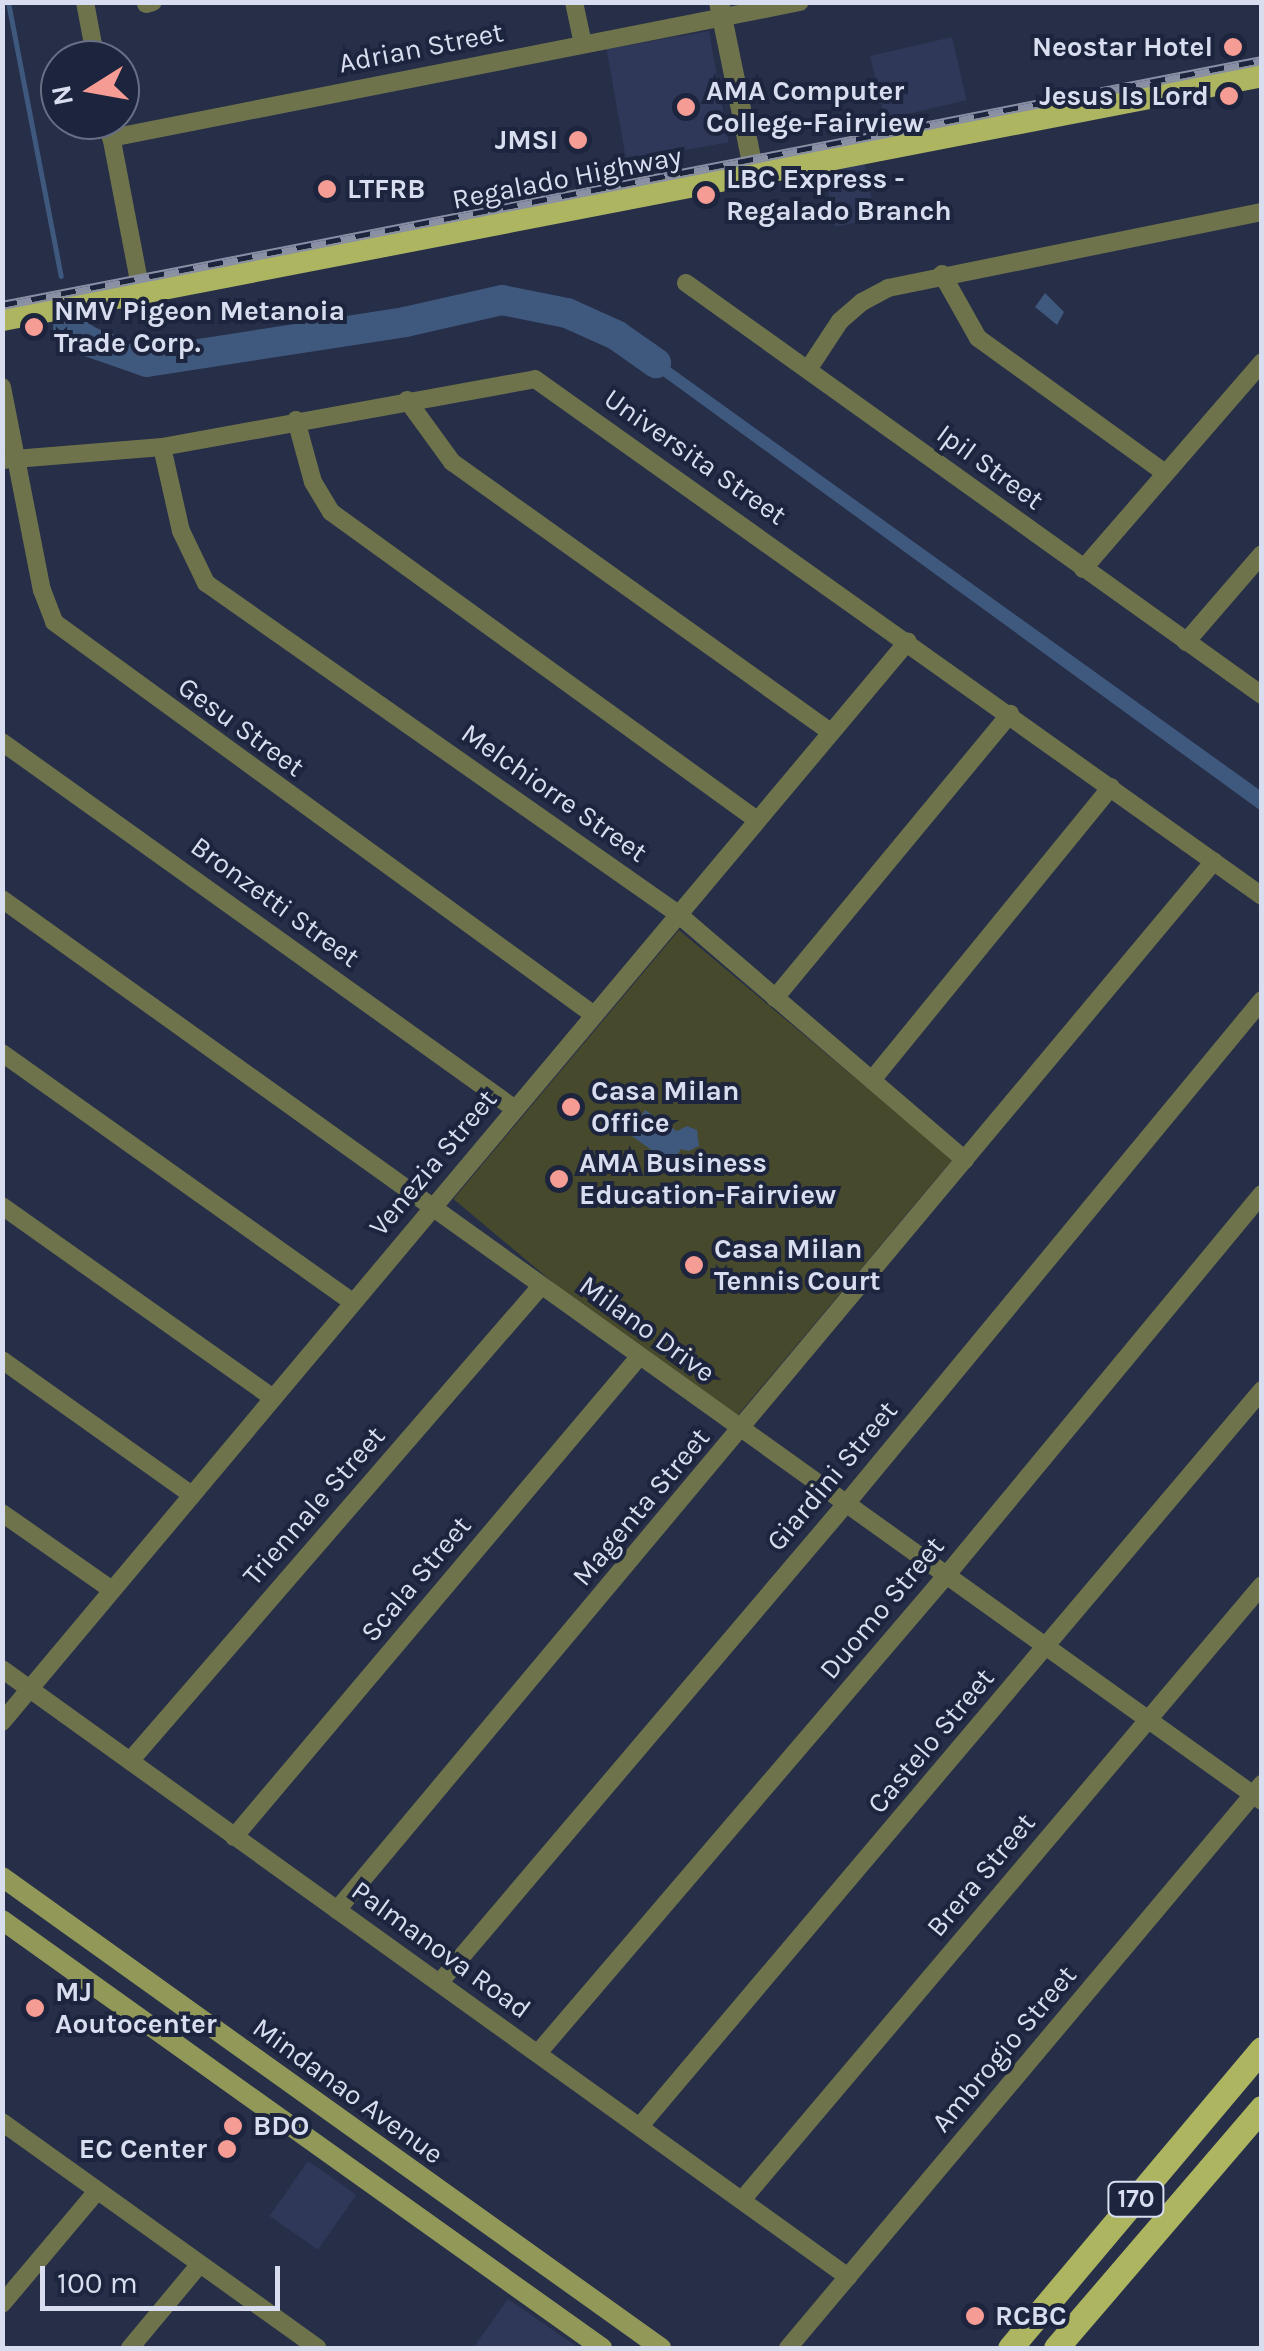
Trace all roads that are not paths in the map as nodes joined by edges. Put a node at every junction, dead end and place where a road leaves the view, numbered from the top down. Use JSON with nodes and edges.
{"nodes":[{"id":1,"x":85,"y":2,"type":"edge"},
{"id":2,"x":574,"y":2,"type":"edge"},
{"id":3,"x":800,"y":2,"type":"edge"},
{"id":4,"x":721,"y":10,"type":"edge"},
{"id":5,"x":92,"y":40,"type":"edge"},
{"id":6,"x":582,"y":44,"type":"junction"},
{"id":7,"x":1262,"y":57,"type":"edge"},
{"id":8,"x":1262,"y":74,"type":"edge"},
{"id":9,"x":140,"y":124,"type":"edge"},
{"id":10,"x":112,"y":140,"type":"edge"},
{"id":11,"x":752,"y":164,"type":"junction"},
{"id":12,"x":1262,"y":212,"type":"edge"},
{"id":13,"x":942,"y":274,"type":"junction"},
{"id":14,"x":139,"y":282,"type":"junction"},
{"id":15,"x":686,"y":283,"type":"dead end"},
{"id":16,"x":2,"y":300,"type":"edge"},
{"id":17,"x":51,"y":300,"type":"junction"},
{"id":18,"x":2,"y":318,"type":"edge"},
{"id":19,"x":1262,"y":362,"type":"edge"},
{"id":20,"x":810,"y":368,"type":"junction"},
{"id":21,"x":2,"y":387,"type":"edge"},
{"id":22,"x":407,"y":400,"type":"junction"},
{"id":23,"x":296,"y":420,"type":"junction"},
{"id":24,"x":162,"y":447,"type":"junction"},
{"id":25,"x":10,"y":461,"type":"edge"},
{"id":26,"x":1164,"y":472,"type":"junction"},
{"id":27,"x":1262,"y":554,"type":"edge"},
{"id":28,"x":1083,"y":569,"type":"junction"},
{"id":29,"x":908,"y":640,"type":"junction"},
{"id":30,"x":1186,"y":642,"type":"junction"},
{"id":31,"x":1262,"y":695,"type":"edge"},
{"id":32,"x":1010,"y":714,"type":"junction"},
{"id":33,"x":831,"y":732,"type":"junction"},
{"id":34,"x":2,"y":742,"type":"edge"},
{"id":35,"x":1111,"y":787,"type":"junction"},
{"id":36,"x":757,"y":820,"type":"junction"},
{"id":37,"x":1214,"y":861,"type":"junction"},
{"id":38,"x":1262,"y":896,"type":"edge"},
{"id":39,"x":2,"y":900,"type":"edge"},
{"id":40,"x":678,"y":914,"type":"junction"},
{"id":41,"x":775,"y":998,"type":"junction"},
{"id":42,"x":1262,"y":1000,"type":"edge"},
{"id":43,"x":594,"y":1015,"type":"junction"},
{"id":44,"x":2,"y":1053,"type":"edge"},
{"id":45,"x":872,"y":1080,"type":"junction"},
{"id":46,"x":515,"y":1109,"type":"junction"},
{"id":47,"x":965,"y":1160,"type":"junction"},
{"id":48,"x":1262,"y":1194,"type":"edge"},
{"id":49,"x":2,"y":1206,"type":"edge"},
{"id":50,"x":432,"y":1208,"type":"junction"},
{"id":51,"x":541,"y":1286,"type":"junction"},
{"id":52,"x":353,"y":1302,"type":"junction"},
{"id":53,"x":639,"y":1357,"type":"junction"},
{"id":54,"x":2,"y":1360,"type":"edge"},
{"id":55,"x":1262,"y":1390,"type":"edge"},
{"id":56,"x":273,"y":1398,"type":"junction"},
{"id":57,"x":742,"y":1431,"type":"junction"},
{"id":58,"x":192,"y":1495,"type":"junction"},
{"id":59,"x":845,"y":1505,"type":"junction"},
{"id":60,"x":2,"y":1512,"type":"edge"},
{"id":61,"x":945,"y":1577,"type":"junction"},
{"id":62,"x":1262,"y":1585,"type":"edge"},
{"id":63,"x":112,"y":1590,"type":"junction"},
{"id":64,"x":1045,"y":1649,"type":"junction"},
{"id":65,"x":2,"y":1668,"type":"edge"},
{"id":66,"x":30,"y":1688,"type":"junction"},
{"id":67,"x":2,"y":1722,"type":"edge"},
{"id":68,"x":1146,"y":1722,"type":"junction"},
{"id":69,"x":130,"y":1761,"type":"junction"},
{"id":70,"x":1259,"y":1793,"type":"edge"},
{"id":71,"x":234,"y":1837,"type":"junction"},
{"id":72,"x":2,"y":1877,"type":"edge"},
{"id":73,"x":338,"y":1910,"type":"junction"},
{"id":74,"x":2,"y":1920,"type":"edge"},
{"id":75,"x":440,"y":1982,"type":"junction"},
{"id":76,"x":1262,"y":2049,"type":"edge"},
{"id":77,"x":538,"y":2053,"type":"junction"},
{"id":78,"x":1262,"y":2108,"type":"edge"},
{"id":79,"x":2,"y":2122,"type":"edge"},
{"id":80,"x":640,"y":2126,"type":"junction"},
{"id":81,"x":98,"y":2191,"type":"junction"},
{"id":82,"x":742,"y":2200,"type":"junction"},
{"id":83,"x":200,"y":2264,"type":"junction"},
{"id":84,"x":848,"y":2278,"type":"junction"},
{"id":85,"x":2,"y":2304,"type":"edge"},
{"id":86,"x":298,"y":2343,"type":"edge"},
{"id":87,"x":130,"y":2348,"type":"edge"},
{"id":88,"x":318,"y":2348,"type":"edge"},
{"id":89,"x":602,"y":2348,"type":"edge"},
{"id":90,"x":661,"y":2348,"type":"edge"},
{"id":91,"x":788,"y":2348,"type":"edge"},
{"id":92,"x":1010,"y":2348,"type":"edge"},
{"id":93,"x":1056,"y":2348,"type":"edge"}],
"edges":[{"from":1,"to":5,"type":"street"},
{"from":2,"to":6,"type":"street"},
{"from":3,"to":4,"type":"street","name":"Adrian Street"},
{"from":4,"to":6,"type":"street","name":"Adrian Street"},
{"from":4,"to":11,"type":"street"},
{"from":6,"to":9,"type":"street","name":"Adrian Street"},
{"from":7,"to":11,"type":"main road","name":"Regalado Highway"},
{"from":8,"to":11,"type":"main road","name":"Regalado Highway"},
{"from":10,"to":14,"type":"street"},
{"from":11,"to":14,"type":"main road","name":"Regalado Highway"},
{"from":12,"to":13,"type":"street"},
{"from":13,"to":20,"type":"street"},
{"from":13,"to":26,"type":"street"},
{"from":14,"to":17,"type":"main road","name":"Regalado Highway"},
{"from":15,"to":20,"type":"street","name":"Ipil Street"},
{"from":16,"to":17,"type":"main road","name":"Regalado Highway"},
{"from":17,"to":18,"type":"main road","name":"Regalado Highway"},
{"from":19,"to":26,"type":"street"},
{"from":20,"to":28,"type":"street","name":"Ipil Street"},
{"from":21,"to":25,"type":"street","name":"Gesu Street"},
{"from":22,"to":23,"type":"street","name":"Universita Street"},
{"from":22,"to":29,"type":"street","name":"Universita Street"},
{"from":22,"to":33,"type":"street"},
{"from":23,"to":24,"type":"street","name":"Universita Street"},
{"from":23,"to":36,"type":"street"},
{"from":24,"to":25,"type":"street","name":"Universita Street"},
{"from":24,"to":40,"type":"street","name":"Melchiorre Street"},
{"from":25,"to":43,"type":"street","name":"Gesu Street"},
{"from":26,"to":28,"type":"street"},
{"from":27,"to":30,"type":"street"},
{"from":28,"to":30,"type":"street","name":"Ipil Street"},
{"from":29,"to":32,"type":"street","name":"Universita Street"},
{"from":29,"to":33,"type":"street","name":"Venezia Street"},
{"from":30,"to":31,"type":"street","name":"Ipil Street"},
{"from":32,"to":35,"type":"street","name":"Universita Street"},
{"from":32,"to":41,"type":"street"},
{"from":33,"to":36,"type":"street","name":"Venezia Street"},
{"from":34,"to":46,"type":"street","name":"Bronzetti Street"},
{"from":35,"to":37,"type":"street","name":"Universita Street"},
{"from":35,"to":45,"type":"street"},
{"from":36,"to":40,"type":"street","name":"Venezia Street"},
{"from":37,"to":38,"type":"street","name":"Universita Street"},
{"from":37,"to":47,"type":"street","name":"Magenta Street"},
{"from":39,"to":50,"type":"street","name":"Milano Drive"},
{"from":40,"to":41,"type":"street","name":"Melchiorre Street"},
{"from":40,"to":43,"type":"street","name":"Venezia Street"},
{"from":41,"to":45,"type":"street","name":"Melchiorre Street"},
{"from":42,"to":59,"type":"street","name":"Giardini Street"},
{"from":43,"to":46,"type":"street","name":"Venezia Street"},
{"from":44,"to":52,"type":"street"},
{"from":45,"to":47,"type":"street","name":"Melchiorre Street"},
{"from":46,"to":50,"type":"street","name":"Venezia Street"},
{"from":47,"to":57,"type":"street","name":"Magenta Street"},
{"from":48,"to":61,"type":"street","name":"Duomo Street"},
{"from":49,"to":56,"type":"street"},
{"from":50,"to":51,"type":"street","name":"Milano Drive"},
{"from":50,"to":52,"type":"street","name":"Venezia Street"},
{"from":51,"to":53,"type":"street","name":"Milano Drive"},
{"from":51,"to":69,"type":"street","name":"Triennale Street"},
{"from":52,"to":56,"type":"street","name":"Venezia Street"},
{"from":53,"to":57,"type":"street","name":"Milano Drive"},
{"from":53,"to":71,"type":"street","name":"Scala Street"},
{"from":54,"to":58,"type":"street"},
{"from":55,"to":64,"type":"street","name":"Castelo Street"},
{"from":56,"to":58,"type":"street","name":"Venezia Street"},
{"from":57,"to":59,"type":"street","name":"Milano Drive"},
{"from":57,"to":73,"type":"street","name":"Magenta Street"},
{"from":58,"to":63,"type":"street","name":"Venezia Street"},
{"from":59,"to":61,"type":"street","name":"Milano Drive"},
{"from":59,"to":75,"type":"street","name":"Giardini Street"},
{"from":60,"to":63,"type":"street"},
{"from":61,"to":64,"type":"street","name":"Milano Drive"},
{"from":61,"to":77,"type":"street","name":"Duomo Street"},
{"from":62,"to":68,"type":"street","name":"Brera Street"},
{"from":63,"to":66,"type":"street","name":"Venezia Street"},
{"from":64,"to":68,"type":"street","name":"Milano Drive"},
{"from":64,"to":80,"type":"street","name":"Castelo Street"},
{"from":65,"to":66,"type":"street","name":"Palmanova Road"},
{"from":66,"to":67,"type":"street","name":"Venezia Street"},
{"from":66,"to":69,"type":"street","name":"Palmanova Road"},
{"from":68,"to":70,"type":"street","name":"Milano Drive"},
{"from":68,"to":82,"type":"street","name":"Brera Street"},
{"from":69,"to":71,"type":"street","name":"Palmanova Road"},
{"from":70,"to":84,"type":"street","name":"Ambrogio Street"},
{"from":71,"to":73,"type":"street","name":"Palmanova Road"},
{"from":72,"to":90,"type":"main road","name":"Mindanao Avenue"},
{"from":73,"to":75,"type":"street","name":"Palmanova Road"},
{"from":74,"to":89,"type":"main road"},
{"from":75,"to":77,"type":"street","name":"Palmanova Road"},
{"from":76,"to":92,"type":"main road","number":"170"},
{"from":77,"to":80,"type":"street","name":"Palmanova Road"},
{"from":78,"to":93,"type":"main road","number":"170"},
{"from":79,"to":81,"type":"street"},
{"from":80,"to":82,"type":"street","name":"Palmanova Road"},
{"from":81,"to":83,"type":"street"},
{"from":81,"to":85,"type":"street"},
{"from":82,"to":84,"type":"street","name":"Palmanova Road"},
{"from":83,"to":86,"type":"street"},
{"from":83,"to":87,"type":"street"},
{"from":84,"to":91,"type":"street","name":"Ambrogio Street"},
{"from":86,"to":88,"type":"street"}]}
